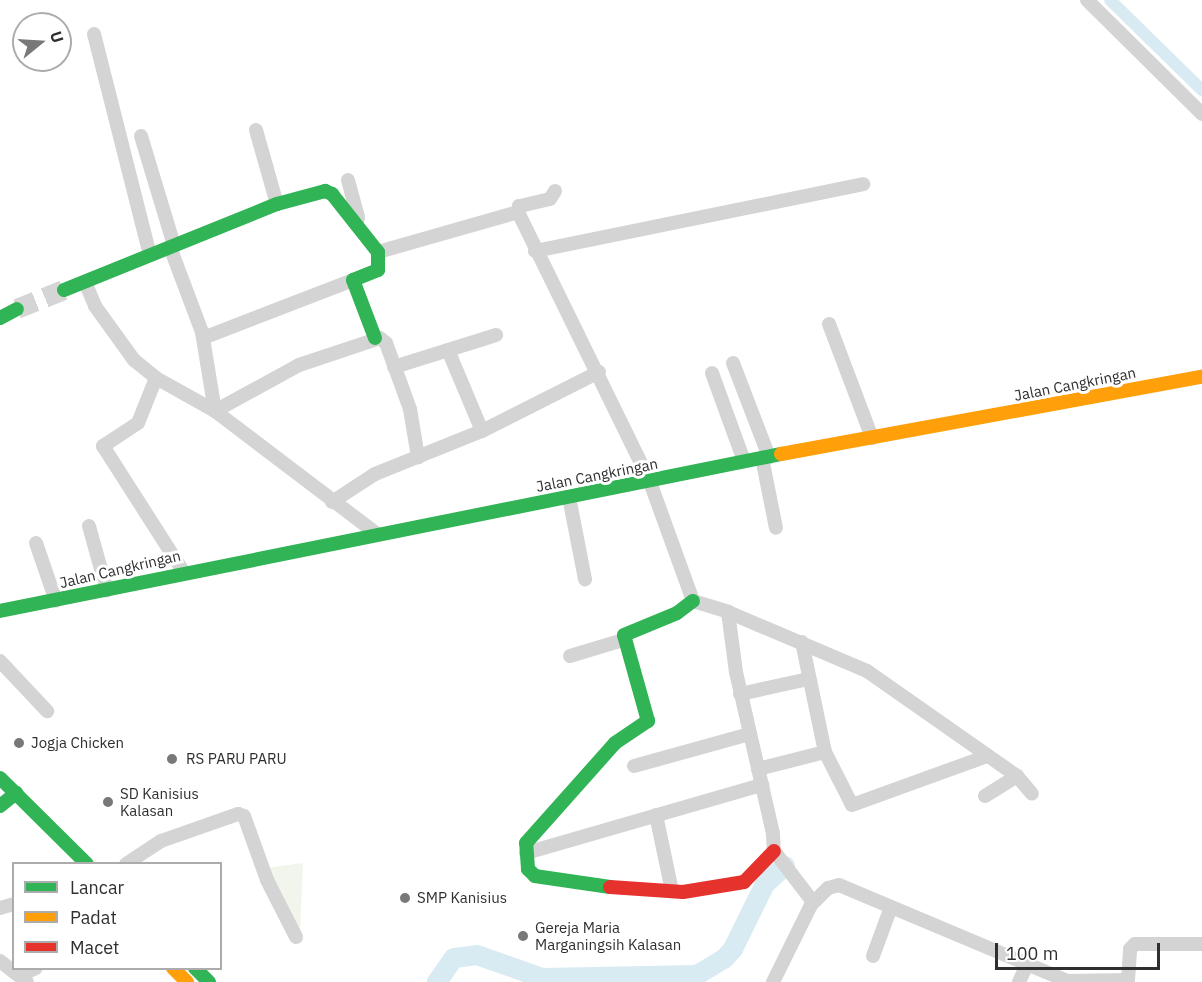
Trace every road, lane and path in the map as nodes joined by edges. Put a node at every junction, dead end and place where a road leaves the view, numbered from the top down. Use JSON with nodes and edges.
{"nodes":[{"id":1,"x":1087,"y":0,"type":"edge"},
{"id":2,"x":94,"y":34,"type":"dead end"},
{"id":3,"x":1202,"y":114,"type":"edge"},
{"id":4,"x":256,"y":130,"type":"dead end"},
{"id":5,"x":141,"y":136,"type":"dead end"},
{"id":6,"x":348,"y":180,"type":"dead end"},
{"id":7,"x":863,"y":184,"type":"dead end"},
{"id":8,"x":555,"y":190,"type":"dead end"},
{"id":9,"x":277,"y":204,"type":"junction"},
{"id":10,"x":518,"y":212,"type":"junction"},
{"id":11,"x":354,"y":225,"type":"junction"},
{"id":12,"x":172,"y":246,"type":"junction"},
{"id":13,"x":535,"y":251,"type":"junction"},
{"id":14,"x":378,"y":252,"type":"junction"},
{"id":15,"x":150,"y":255,"type":"junction"},
{"id":16,"x":353,"y":280,"type":"junction"},
{"id":17,"x":85,"y":282,"type":"junction"},
{"id":18,"x":64,"y":290,"type":"tunnel mouth"},
{"id":19,"x":17,"y":309,"type":"tunnel mouth"},
{"id":20,"x":0,"y":318,"type":"edge"},
{"id":21,"x":829,"y":324,"type":"dead end"},
{"id":22,"x":496,"y":335,"type":"dead end"},
{"id":23,"x":203,"y":338,"type":"junction"},
{"id":24,"x":375,"y":338,"type":"junction"},
{"id":25,"x":448,"y":350,"type":"junction"},
{"id":26,"x":733,"y":363,"type":"dead end"},
{"id":27,"x":394,"y":367,"type":"junction"},
{"id":28,"x":599,"y":372,"type":"junction"},
{"id":29,"x":712,"y":373,"type":"dead end"},
{"id":30,"x":1202,"y":377,"type":"edge"},
{"id":31,"x":156,"y":378,"type":"junction"},
{"id":32,"x":215,"y":411,"type":"junction"},
{"id":33,"x":482,"y":431,"type":"junction"},
{"id":34,"x":872,"y":438,"type":"junction"},
{"id":35,"x":418,"y":457,"type":"junction"},
{"id":36,"x":765,"y":458,"type":"junction"},
{"id":37,"x":744,"y":461,"type":"junction"},
{"id":38,"x":650,"y":482,"type":"junction"},
{"id":39,"x":569,"y":497,"type":"junction"},
{"id":40,"x":332,"y":502,"type":"junction"},
{"id":41,"x":88,"y":526,"type":"dead end"},
{"id":42,"x":776,"y":528,"type":"dead end"},
{"id":43,"x":376,"y":533,"type":"junction"},
{"id":44,"x":36,"y":543,"type":"dead end"},
{"id":45,"x":183,"y":571,"type":"junction"},
{"id":46,"x":585,"y":579,"type":"dead end"},
{"id":47,"x":107,"y":591,"type":"junction"},
{"id":48,"x":56,"y":601,"type":"junction"},
{"id":49,"x":693,"y":601,"type":"junction"},
{"id":50,"x":0,"y":610,"type":"edge"},
{"id":51,"x":728,"y":612,"type":"junction"},
{"id":52,"x":623,"y":640,"type":"junction"},
{"id":53,"x":802,"y":642,"type":"junction"},
{"id":54,"x":570,"y":656,"type":"dead end"},
{"id":55,"x":0,"y":661,"type":"edge"},
{"id":56,"x":808,"y":679,"type":"junction"},
{"id":57,"x":740,"y":694,"type":"junction"},
{"id":58,"x":47,"y":711,"type":"dead end"},
{"id":59,"x":749,"y":734,"type":"junction"},
{"id":60,"x":825,"y":752,"type":"junction"},
{"id":61,"x":987,"y":756,"type":"junction"},
{"id":62,"x":634,"y":766,"type":"dead end"},
{"id":63,"x":758,"y":769,"type":"junction"},
{"id":64,"x":1017,"y":776,"type":"junction"},
{"id":65,"x":0,"y":778,"type":"edge"},
{"id":66,"x":762,"y":785,"type":"junction"},
{"id":67,"x":16,"y":793,"type":"junction"},
{"id":68,"x":1032,"y":794,"type":"dead end"},
{"id":69,"x":985,"y":796,"type":"dead end"},
{"id":70,"x":2,"y":803,"type":"edge"},
{"id":71,"x":656,"y":815,"type":"junction"},
{"id":72,"x":42,"y":841,"type":"dead end"},
{"id":73,"x":774,"y":851,"type":"junction"},
{"id":74,"x":526,"y":853,"type":"junction"},
{"id":75,"x":85,"y":862,"type":"edge"},
{"id":76,"x":129,"y":862,"type":"edge"},
{"id":77,"x":672,"y":891,"type":"junction"},
{"id":78,"x":813,"y":902,"type":"junction"},
{"id":79,"x":891,"y":907,"type":"junction"},
{"id":80,"x":296,"y":937,"type":"dead end"},
{"id":81,"x":1202,"y":944,"type":"edge"},
{"id":82,"x":873,"y":956,"type":"dead end"},
{"id":83,"x":0,"y":961,"type":"edge"},
{"id":84,"x":1028,"y":963,"type":"junction"},
{"id":85,"x":33,"y":970,"type":"edge"},
{"id":86,"x":174,"y":970,"type":"edge"},
{"id":87,"x":196,"y":970,"type":"edge"},
{"id":88,"x":14,"y":972,"type":"junction"},
{"id":89,"x":1128,"y":981,"type":"edge"},
{"id":90,"x":27,"y":982,"type":"edge"},
{"id":91,"x":187,"y":982,"type":"edge"},
{"id":92,"x":209,"y":982,"type":"edge"},
{"id":93,"x":773,"y":982,"type":"edge"},
{"id":94,"x":1019,"y":982,"type":"edge"}],
"edges":[{"from":1,"to":3,"type":"street"},
{"from":2,"to":15,"type":"street"},
{"from":4,"to":9,"type":"street"},
{"from":5,"to":12,"type":"street"},
{"from":6,"to":11,"type":"street"},
{"from":7,"to":13,"type":"street"},
{"from":8,"to":10,"type":"street"},
{"from":9,"to":11,"type":"main road"},
{"from":9,"to":12,"type":"main road"},
{"from":10,"to":13,"type":"street"},
{"from":10,"to":14,"type":"street"},
{"from":11,"to":14,"type":"main road"},
{"from":12,"to":15,"type":"main road"},
{"from":12,"to":23,"type":"street"},
{"from":13,"to":28,"type":"street"},
{"from":14,"to":16,"type":"main road"},
{"from":15,"to":17,"type":"main road"},
{"from":16,"to":23,"type":"street"},
{"from":16,"to":24,"type":"main road"},
{"from":17,"to":18,"type":"main road"},
{"from":17,"to":31,"type":"street"},
{"from":19,"to":20,"type":"main road"},
{"from":21,"to":34,"type":"street"},
{"from":22,"to":25,"type":"street"},
{"from":23,"to":32,"type":"street"},
{"from":24,"to":27,"type":"street"},
{"from":24,"to":32,"type":"street"},
{"from":25,"to":27,"type":"street"},
{"from":25,"to":33,"type":"street"},
{"from":26,"to":36,"type":"street"},
{"from":27,"to":35,"type":"street"},
{"from":28,"to":33,"type":"street"},
{"from":28,"to":38,"type":"street"},
{"from":29,"to":37,"type":"street"},
{"from":30,"to":34,"type":"main road","name":"Jalan Cangkringan"},
{"from":31,"to":32,"type":"street"},
{"from":31,"to":45,"type":"street"},
{"from":32,"to":40,"type":"street"},
{"from":33,"to":35,"type":"street"},
{"from":34,"to":36,"type":"main road","name":"Jalan Cangkringan"},
{"from":35,"to":40,"type":"street"},
{"from":36,"to":37,"type":"main road","name":"Jalan Cangkringan"},
{"from":36,"to":42,"type":"street"},
{"from":37,"to":38,"type":"main road","name":"Jalan Cangkringan"},
{"from":38,"to":39,"type":"main road","name":"Jalan Cangkringan"},
{"from":38,"to":49,"type":"street"},
{"from":39,"to":43,"type":"main road","name":"Jalan Cangkringan"},
{"from":39,"to":46,"type":"street"},
{"from":40,"to":43,"type":"street"},
{"from":41,"to":47,"type":"street"},
{"from":43,"to":45,"type":"main road","name":"Jalan Cangkringan"},
{"from":44,"to":48,"type":"street"},
{"from":45,"to":47,"type":"main road","name":"Jalan Cangkringan"},
{"from":47,"to":48,"type":"main road","name":"Jalan Cangkringan"},
{"from":48,"to":50,"type":"main road","name":"Jalan Cangkringan"},
{"from":49,"to":51,"type":"street"},
{"from":49,"to":52,"type":"main road"},
{"from":51,"to":53,"type":"street"},
{"from":51,"to":57,"type":"street"},
{"from":52,"to":54,"type":"street"},
{"from":52,"to":74,"type":"main road"},
{"from":53,"to":56,"type":"street"},
{"from":53,"to":61,"type":"street"},
{"from":55,"to":58,"type":"street"},
{"from":56,"to":57,"type":"street"},
{"from":56,"to":60,"type":"street"},
{"from":57,"to":59,"type":"street"},
{"from":59,"to":62,"type":"street"},
{"from":59,"to":63,"type":"street"},
{"from":60,"to":61,"type":"street"},
{"from":60,"to":63,"type":"street"},
{"from":61,"to":64,"type":"street"},
{"from":63,"to":66,"type":"street"},
{"from":64,"to":68,"type":"street"},
{"from":64,"to":69,"type":"street"},
{"from":65,"to":67,"type":"main road"},
{"from":66,"to":71,"type":"street"},
{"from":66,"to":73,"type":"street"},
{"from":67,"to":70,"type":"main road"},
{"from":67,"to":75,"type":"main road"},
{"from":70,"to":72,"type":"main road"},
{"from":71,"to":74,"type":"street"},
{"from":71,"to":77,"type":"street"},
{"from":73,"to":77,"type":"main road"},
{"from":73,"to":78,"type":"street"},
{"from":74,"to":77,"type":"main road"},
{"from":76,"to":80,"type":"street"},
{"from":78,"to":79,"type":"street"},
{"from":78,"to":93,"type":"street"},
{"from":79,"to":82,"type":"street"},
{"from":79,"to":84,"type":"street"},
{"from":81,"to":89,"type":"street"},
{"from":83,"to":88,"type":"street"},
{"from":84,"to":89,"type":"street"},
{"from":84,"to":94,"type":"street"},
{"from":85,"to":88,"type":"street"},
{"from":86,"to":91,"type":"main road"},
{"from":87,"to":92,"type":"main road"},
{"from":88,"to":90,"type":"street"}]}
